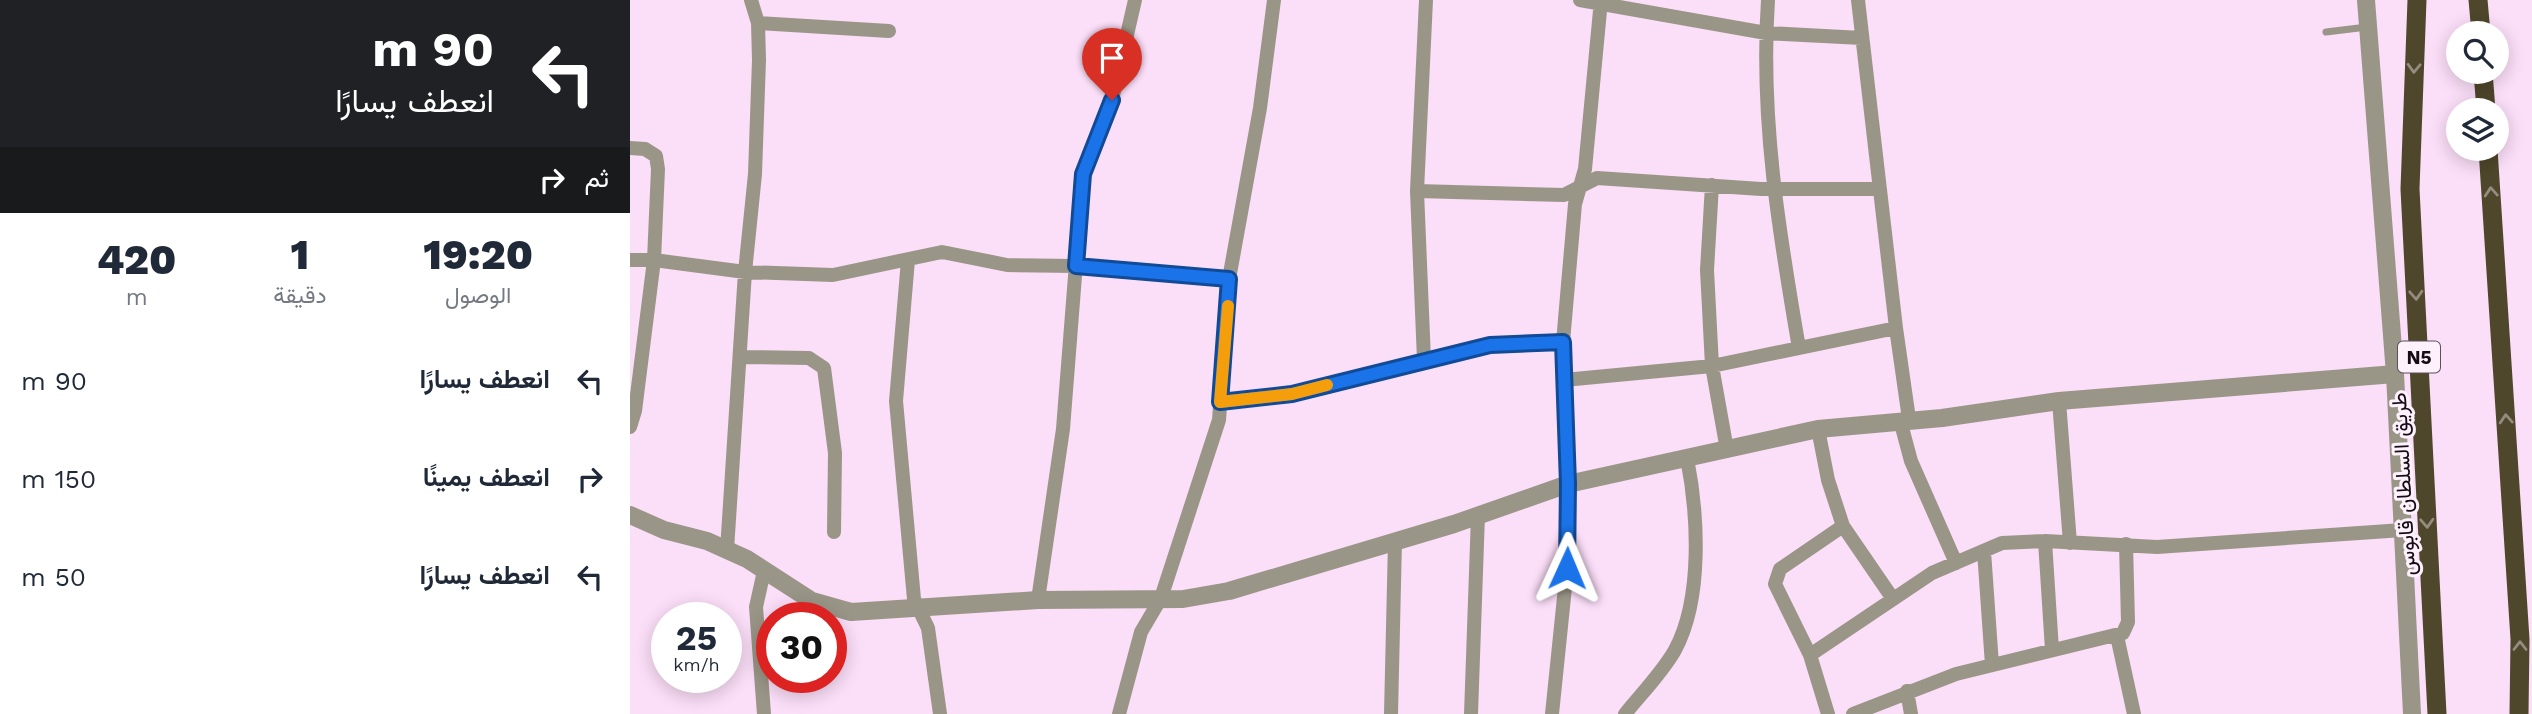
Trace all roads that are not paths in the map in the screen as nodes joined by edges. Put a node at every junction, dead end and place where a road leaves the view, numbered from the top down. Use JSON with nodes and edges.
{"nodes":[{"id":1,"x":751,"y":0,"type":"edge"},
{"id":2,"x":1135,"y":0,"type":"edge"},
{"id":3,"x":1274,"y":0,"type":"edge"},
{"id":4,"x":1426,"y":0,"type":"edge"},
{"id":5,"x":1580,"y":0,"type":"edge"},
{"id":6,"x":1768,"y":0,"type":"edge"},
{"id":7,"x":1858,"y":0,"type":"edge"},
{"id":8,"x":2366,"y":0,"type":"edge"},
{"id":9,"x":2417,"y":0,"type":"edge"},
{"id":10,"x":2479,"y":0,"type":"edge"},
{"id":11,"x":1601,"y":1,"type":"edge"},
{"id":12,"x":2480,"y":21,"type":"edge"},
{"id":13,"x":758,"y":23,"type":"junction"},
{"id":14,"x":2368,"y":27,"type":"junction"},
{"id":15,"x":889,"y":31,"type":"dead end"},
{"id":16,"x":2326,"y":32,"type":"dead end"},
{"id":17,"x":1766,"y":33,"type":"junction"},
{"id":18,"x":1863,"y":38,"type":"junction"},
{"id":19,"x":630,"y":148,"type":"edge"},
{"id":20,"x":2489,"y":161,"type":"edge"},
{"id":21,"x":1712,"y":185,"type":"junction"},
{"id":22,"x":1580,"y":187,"type":"junction"},
{"id":23,"x":1772,"y":189,"type":"junction"},
{"id":24,"x":1880,"y":189,"type":"junction"},
{"id":25,"x":1417,"y":191,"type":"junction"},
{"id":26,"x":630,"y":260,"type":"edge"},
{"id":27,"x":654,"y":260,"type":"junction"},
{"id":28,"x":908,"y":260,"type":"junction"},
{"id":29,"x":1076,"y":266,"type":"junction"},
{"id":30,"x":745,"y":272,"type":"junction"},
{"id":31,"x":1229,"y":279,"type":"junction"},
{"id":32,"x":1896,"y":328,"type":"junction"},
{"id":33,"x":1563,"y":342,"type":"junction"},
{"id":34,"x":1799,"y":348,"type":"junction"},
{"id":35,"x":740,"y":357,"type":"junction"},
{"id":36,"x":1424,"y":360,"type":"junction"},
{"id":37,"x":1712,"y":366,"type":"junction"},
{"id":38,"x":2395,"y":374,"type":"junction"},
{"id":39,"x":1564,"y":380,"type":"junction"},
{"id":40,"x":2059,"y":401,"type":"junction"},
{"id":41,"x":1220,"y":402,"type":"junction"},
{"id":42,"x":1905,"y":420,"type":"junction"},
{"id":43,"x":630,"y":427,"type":"edge"},
{"id":44,"x":1818,"y":429,"type":"junction"},
{"id":45,"x":1727,"y":450,"type":"junction"},
{"id":46,"x":1687,"y":458,"type":"junction"},
{"id":47,"x":1568,"y":484,"type":"junction"},
{"id":48,"x":630,"y":515,"type":"edge"},
{"id":49,"x":1478,"y":515,"type":"junction"},
{"id":50,"x":1843,"y":526,"type":"junction"},
{"id":51,"x":2403,"y":530,"type":"junction"},
{"id":52,"x":834,"y":532,"type":"dead end"},
{"id":53,"x":1395,"y":541,"type":"junction"},
{"id":54,"x":2045,"y":541,"type":"junction"},
{"id":55,"x":2070,"y":543,"type":"junction"},
{"id":56,"x":2126,"y":544,"type":"junction"},
{"id":57,"x":727,"y":550,"type":"junction"},
{"id":58,"x":1984,"y":551,"type":"junction"},
{"id":59,"x":1956,"y":563,"type":"junction"},
{"id":60,"x":764,"y":571,"type":"junction"},
{"id":61,"x":1161,"y":598,"type":"junction"},
{"id":62,"x":1893,"y":599,"type":"junction"},
{"id":63,"x":1038,"y":600,"type":"junction"},
{"id":64,"x":919,"y":609,"type":"junction"},
{"id":65,"x":2117,"y":636,"type":"junction"},
{"id":66,"x":2052,"y":650,"type":"junction"},
{"id":67,"x":1810,"y":655,"type":"junction"},
{"id":68,"x":1992,"y":665,"type":"junction"},
{"id":69,"x":1907,"y":691,"type":"junction"},
{"id":70,"x":764,"y":714,"type":"edge"},
{"id":71,"x":940,"y":714,"type":"edge"},
{"id":72,"x":1119,"y":714,"type":"edge"},
{"id":73,"x":1391,"y":714,"type":"edge"},
{"id":74,"x":1471,"y":714,"type":"edge"},
{"id":75,"x":1552,"y":714,"type":"edge"},
{"id":76,"x":1625,"y":714,"type":"edge"},
{"id":77,"x":1828,"y":714,"type":"edge"},
{"id":78,"x":1853,"y":714,"type":"edge"},
{"id":79,"x":1911,"y":714,"type":"edge"},
{"id":80,"x":2134,"y":714,"type":"edge"},
{"id":81,"x":2412,"y":714,"type":"edge"},
{"id":82,"x":2437,"y":714,"type":"edge"},
{"id":83,"x":2519,"y":714,"type":"edge"}],
"edges":[{"from":1,"to":13,"type":"street"},
{"from":2,"to":29,"type":"street"},
{"from":3,"to":31,"type":"street"},
{"from":4,"to":25,"type":"street"},
{"from":5,"to":11,"type":"street"},
{"from":6,"to":17,"type":"street"},
{"from":7,"to":18,"type":"street"},
{"from":8,"to":14,"type":"street"},
{"from":9,"to":82,"type":"highway","name":"طريق السلطان قابوس","number":"N5","one_way":true},
{"from":10,"to":12,"type":"highway"},
{"from":11,"to":17,"type":"street"},
{"from":11,"to":22,"type":"street"},
{"from":13,"to":15,"type":"street"},
{"from":13,"to":30,"type":"street"},
{"from":14,"to":16,"type":"lane"},
{"from":14,"to":38,"type":"street"},
{"from":17,"to":18,"type":"street"},
{"from":17,"to":23,"type":"street"},
{"from":18,"to":24,"type":"street"},
{"from":19,"to":27,"type":"street"},
{"from":83,"to":20,"type":"highway","one_way":true},
{"from":21,"to":22,"type":"street"},
{"from":21,"to":23,"type":"street"},
{"from":21,"to":37,"type":"street"},
{"from":22,"to":25,"type":"street"},
{"from":22,"to":33,"type":"street"},
{"from":23,"to":24,"type":"street"},
{"from":23,"to":34,"type":"street"},
{"from":24,"to":32,"type":"street"},
{"from":25,"to":36,"type":"street"},
{"from":26,"to":27,"type":"street"},
{"from":27,"to":30,"type":"street"},
{"from":27,"to":43,"type":"street"},
{"from":28,"to":29,"type":"street"},
{"from":28,"to":30,"type":"street"},
{"from":28,"to":64,"type":"street"},
{"from":29,"to":31,"type":"street"},
{"from":29,"to":63,"type":"street"},
{"from":30,"to":35,"type":"street"},
{"from":31,"to":41,"type":"street"},
{"from":32,"to":34,"type":"street"},
{"from":32,"to":42,"type":"street"},
{"from":33,"to":36,"type":"street"},
{"from":33,"to":39,"type":"street"},
{"from":34,"to":37,"type":"street"},
{"from":35,"to":52,"type":"street"},
{"from":35,"to":57,"type":"street"},
{"from":36,"to":41,"type":"street"},
{"from":37,"to":39,"type":"street"},
{"from":37,"to":45,"type":"street"},
{"from":38,"to":40,"type":"street"},
{"from":38,"to":51,"type":"street"},
{"from":39,"to":47,"type":"street"},
{"from":40,"to":42,"type":"street"},
{"from":40,"to":55,"type":"street"},
{"from":41,"to":61,"type":"street"},
{"from":42,"to":44,"type":"street"},
{"from":42,"to":59,"type":"street"},
{"from":44,"to":45,"type":"street"},
{"from":44,"to":50,"type":"street"},
{"from":45,"to":46,"type":"street"},
{"from":46,"to":47,"type":"street"},
{"from":46,"to":76,"type":"street"},
{"from":47,"to":49,"type":"street"},
{"from":47,"to":75,"type":"street"},
{"from":48,"to":57,"type":"street"},
{"from":49,"to":53,"type":"street"},
{"from":49,"to":74,"type":"street"},
{"from":50,"to":62,"type":"street"},
{"from":50,"to":67,"type":"street"},
{"from":51,"to":56,"type":"street"},
{"from":51,"to":81,"type":"street"},
{"from":53,"to":61,"type":"street"},
{"from":53,"to":73,"type":"street"},
{"from":54,"to":55,"type":"street"},
{"from":54,"to":58,"type":"street"},
{"from":54,"to":66,"type":"street"},
{"from":55,"to":56,"type":"street"},
{"from":56,"to":65,"type":"street"},
{"from":57,"to":60,"type":"street"},
{"from":58,"to":59,"type":"street"},
{"from":58,"to":68,"type":"street"},
{"from":59,"to":62,"type":"street"},
{"from":60,"to":64,"type":"street"},
{"from":60,"to":70,"type":"street"},
{"from":61,"to":63,"type":"street"},
{"from":61,"to":72,"type":"street"},
{"from":62,"to":67,"type":"street"},
{"from":63,"to":64,"type":"street"},
{"from":64,"to":71,"type":"street"},
{"from":65,"to":66,"type":"street"},
{"from":65,"to":80,"type":"street"},
{"from":66,"to":68,"type":"street"},
{"from":67,"to":77,"type":"street"},
{"from":68,"to":69,"type":"street"},
{"from":69,"to":78,"type":"street"},
{"from":69,"to":79,"type":"street"}]}
